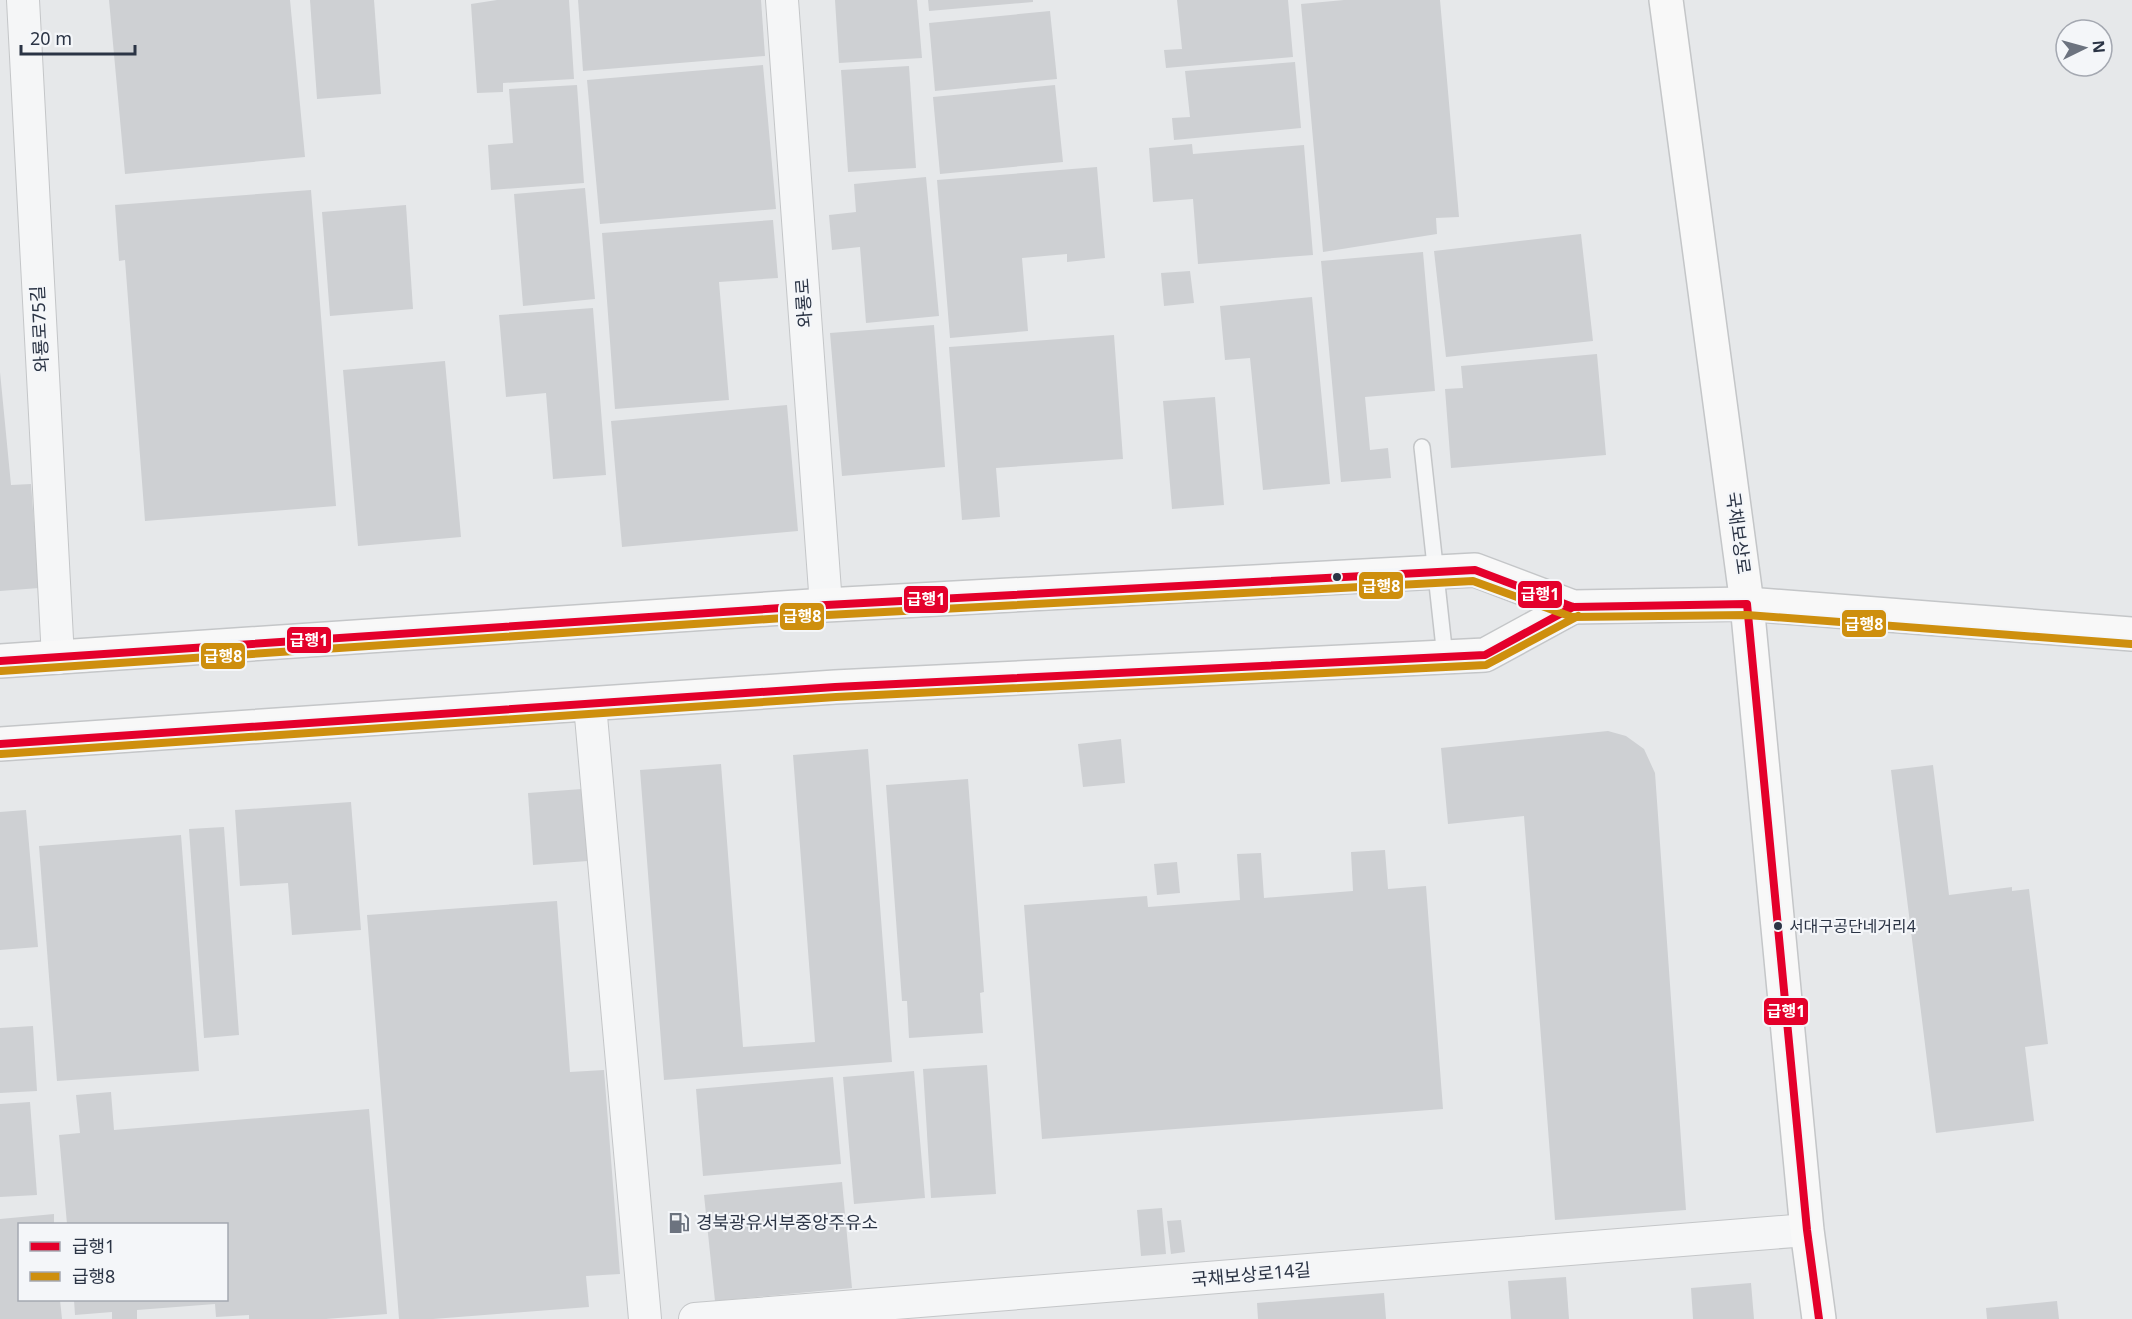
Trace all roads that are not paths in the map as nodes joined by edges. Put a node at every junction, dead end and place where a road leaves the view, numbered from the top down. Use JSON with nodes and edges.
{"nodes":[{"id":1,"x":23,"y":0,"type":"edge"},
{"id":2,"x":782,"y":0,"type":"edge"},
{"id":3,"x":1665,"y":0,"type":"edge"},
{"id":4,"x":1422,"y":447,"type":"dead end"},
{"id":5,"x":1436,"y":572,"type":"junction"},
{"id":6,"x":1748,"y":604,"type":"junction"},
{"id":7,"x":825,"y":605,"type":"junction"},
{"id":8,"x":1572,"y":607,"type":"junction"},
{"id":9,"x":2132,"y":634,"type":"edge"},
{"id":10,"x":1445,"y":657,"type":"junction"},
{"id":11,"x":58,"y":658,"type":"junction"},
{"id":12,"x":0,"y":661,"type":"edge"},
{"id":13,"x":590,"y":705,"type":"junction"},
{"id":14,"x":0,"y":744,"type":"edge"},
{"id":15,"x":1807,"y":1230,"type":"junction"},
{"id":16,"x":645,"y":1319,"type":"edge"},
{"id":17,"x":695,"y":1319,"type":"edge"},
{"id":18,"x":1819,"y":1319,"type":"edge"}],
"edges":[{"from":1,"to":11,"type":"street","name":"와룡로75길"},
{"from":2,"to":7,"type":"street","name":"와룡로"},
{"from":3,"to":6,"type":"main road","name":"국채보상로"},
{"from":4,"to":5,"type":"lane"},
{"from":5,"to":7,"type":"main road"},
{"from":5,"to":8,"type":"main road"},
{"from":5,"to":10,"type":"lane"},
{"from":6,"to":8,"type":"main road"},
{"from":6,"to":9,"type":"main road"},
{"from":6,"to":15,"type":"main road","name":"국채보상로"},
{"from":7,"to":11,"type":"main road"},
{"from":8,"to":10,"type":"main road"},
{"from":10,"to":13,"type":"main road"},
{"from":11,"to":12,"type":"main road"},
{"from":13,"to":14,"type":"main road"},
{"from":13,"to":16,"type":"street"},
{"from":15,"to":17,"type":"street","name":"국채보상로14길"},
{"from":15,"to":18,"type":"main road","name":"국채보상로"}]}
